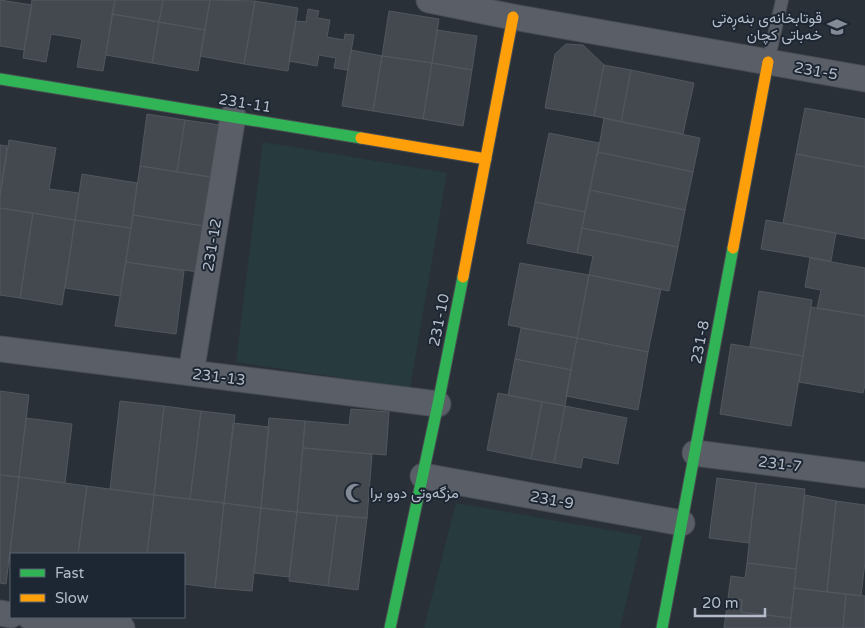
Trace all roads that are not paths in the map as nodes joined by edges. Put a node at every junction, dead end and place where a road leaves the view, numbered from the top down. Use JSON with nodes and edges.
{"nodes":[{"id":1,"x":429,"y":0,"type":"edge"},
{"id":2,"x":782,"y":0,"type":"edge"},
{"id":3,"x":513,"y":17,"type":"junction"},
{"id":4,"x":768,"y":62,"type":"junction"},
{"id":5,"x":0,"y":79,"type":"edge"},
{"id":6,"x":865,"y":79,"type":"edge"},
{"id":7,"x":233,"y":116,"type":"junction"},
{"id":8,"x":486,"y":159,"type":"junction"},
{"id":9,"x":0,"y":349,"type":"edge"},
{"id":10,"x":191,"y":373,"type":"junction"},
{"id":11,"x":438,"y":404,"type":"junction"},
{"id":12,"x":695,"y":453,"type":"junction"},
{"id":13,"x":865,"y":475,"type":"edge"},
{"id":14,"x":423,"y":476,"type":"junction"},
{"id":15,"x":682,"y":524,"type":"junction"},
{"id":16,"x":38,"y":618,"type":"edge"},
{"id":17,"x":122,"y":628,"type":"edge"},
{"id":18,"x":390,"y":628,"type":"edge"},
{"id":19,"x":662,"y":628,"type":"edge"}],
"edges":[{"from":1,"to":3,"type":"street","name":"231-5"},
{"from":2,"to":4,"type":"lane"},
{"from":3,"to":4,"type":"street","name":"231-5"},
{"from":3,"to":8,"type":"street","name":"231-10"},
{"from":4,"to":6,"type":"street","name":"231-5"},
{"from":4,"to":12,"type":"street","name":"231-8"},
{"from":5,"to":7,"type":"street","name":"231-11"},
{"from":7,"to":8,"type":"street","name":"231-11"},
{"from":7,"to":10,"type":"street","name":"231-12"},
{"from":8,"to":11,"type":"street","name":"231-10"},
{"from":9,"to":10,"type":"street","name":"231-13"},
{"from":10,"to":11,"type":"street","name":"231-13"},
{"from":11,"to":14,"type":"street","name":"231-10"},
{"from":12,"to":13,"type":"street","name":"231-7"},
{"from":12,"to":15,"type":"street","name":"231-8"},
{"from":14,"to":15,"type":"street","name":"231-9"},
{"from":14,"to":18,"type":"street","name":"231-10"},
{"from":15,"to":19,"type":"street","name":"231-8"},
{"from":16,"to":17,"type":"street"}]}
